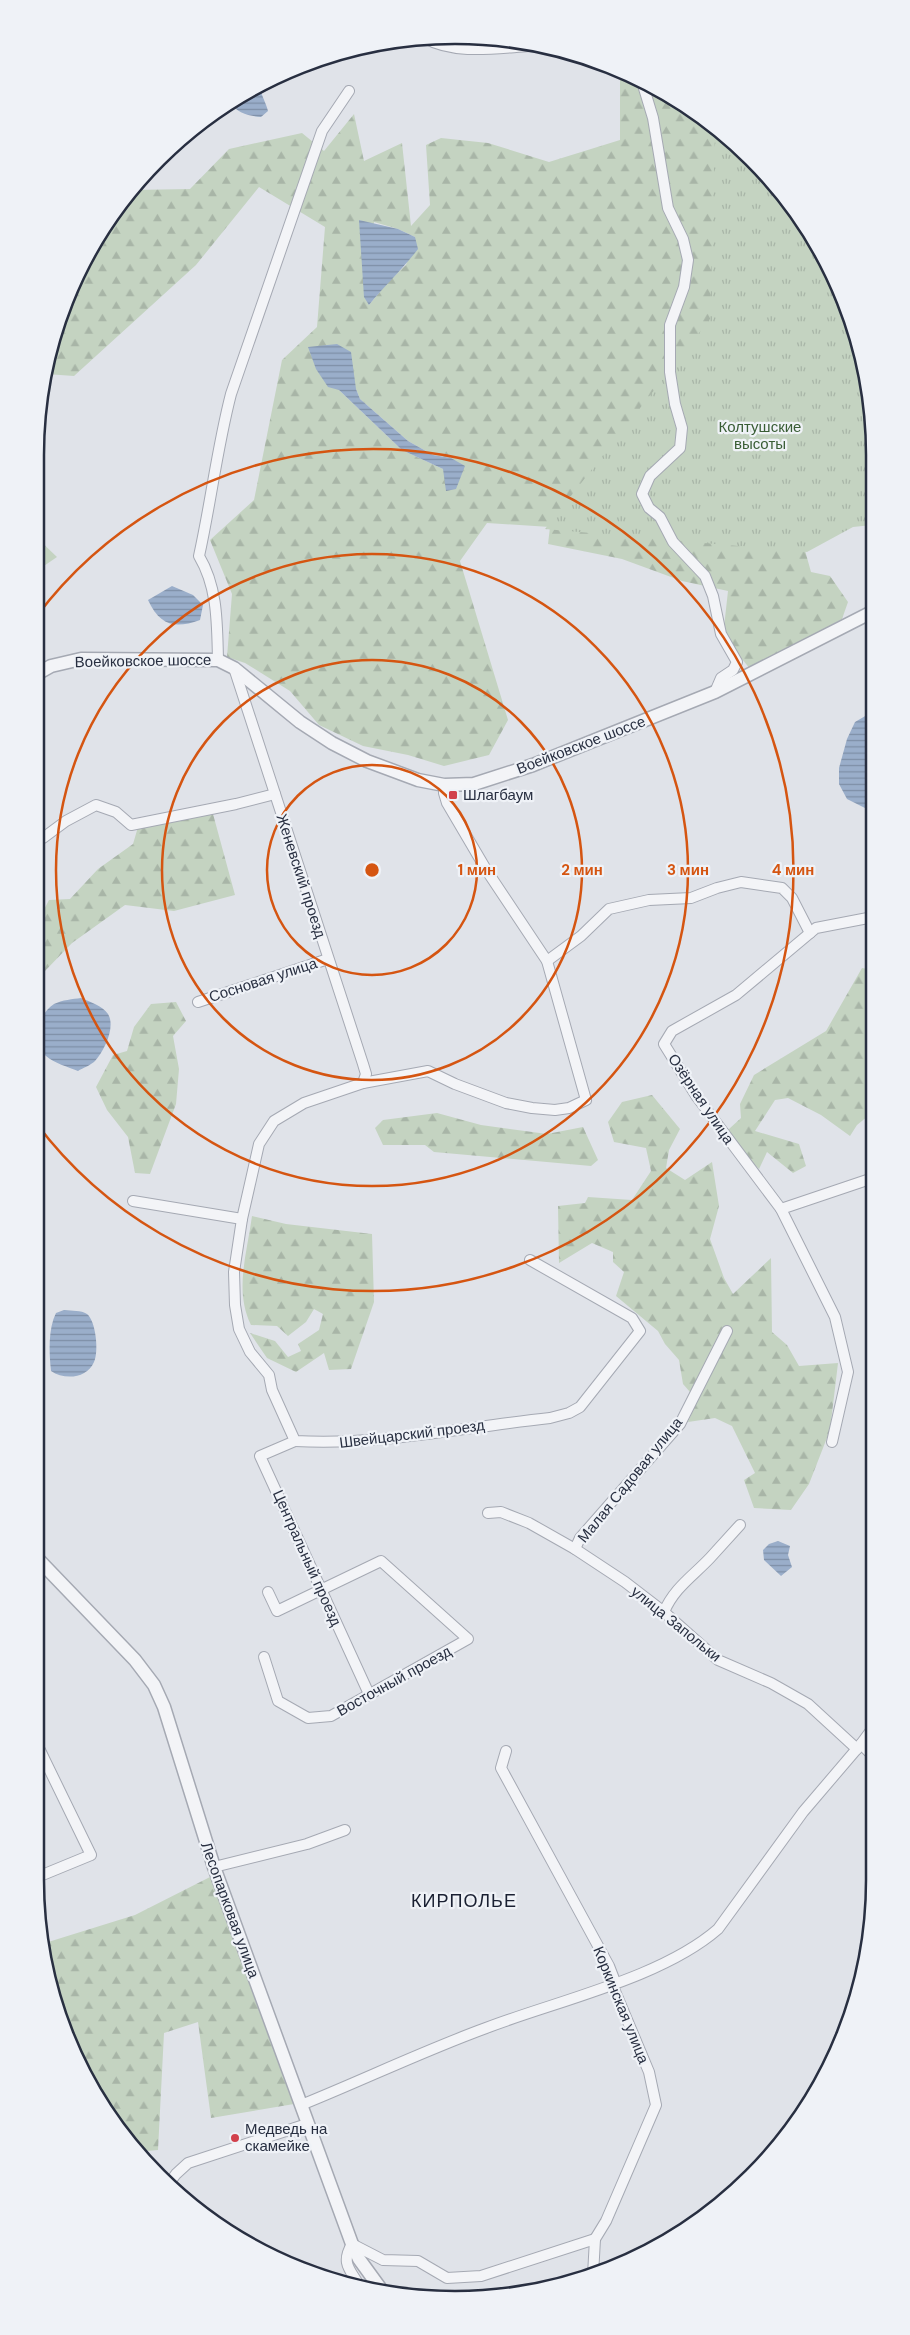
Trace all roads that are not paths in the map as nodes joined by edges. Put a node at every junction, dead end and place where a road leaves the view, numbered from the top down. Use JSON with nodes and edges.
{"nodes":[{"id":1,"x":457,"y":44,"type":"edge"},
{"id":2,"x":506,"y":47,"type":"edge"},
{"id":3,"x":349,"y":90,"type":"dead end"},
{"id":4,"x":644,"y":90,"type":"edge"},
{"id":5,"x":866,"y":615,"type":"edge"},
{"id":6,"x":218,"y":660,"type":"junction"},
{"id":7,"x":234,"y":668,"type":"junction"},
{"id":8,"x":44,"y":670,"type":"edge"},
{"id":9,"x":715,"y":692,"type":"junction"},
{"id":10,"x":444,"y":785,"type":"junction"},
{"id":11,"x":275,"y":794,"type":"junction"},
{"id":12,"x":44,"y":837,"type":"edge"},
{"id":13,"x":866,"y":918,"type":"edge"},
{"id":14,"x":810,"y":933,"type":"junction"},
{"id":15,"x":328,"y":959,"type":"junction"},
{"id":16,"x":547,"y":961,"type":"junction"},
{"id":17,"x":198,"y":1002,"type":"dead end"},
{"id":18,"x":363,"y":1083,"type":"junction"},
{"id":19,"x":866,"y":1180,"type":"edge"},
{"id":20,"x":132,"y":1201,"type":"dead end"},
{"id":21,"x":781,"y":1208,"type":"junction"},
{"id":22,"x":242,"y":1219,"type":"junction"},
{"id":23,"x":530,"y":1260,"type":"dead end"},
{"id":24,"x":727,"y":1331,"type":"dead end"},
{"id":25,"x":295,"y":1441,"type":"junction"},
{"id":26,"x":832,"y":1442,"type":"dead end"},
{"id":27,"x":488,"y":1513,"type":"dead end"},
{"id":28,"x":740,"y":1525,"type":"dead end"},
{"id":29,"x":574,"y":1549,"type":"junction"},
{"id":30,"x":44,"y":1565,"type":"edge"},
{"id":31,"x":320,"y":1590,"type":"junction"},
{"id":32,"x":268,"y":1592,"type":"dead end"},
{"id":33,"x":664,"y":1612,"type":"junction"},
{"id":34,"x":264,"y":1657,"type":"dead end"},
{"id":35,"x":369,"y":1694,"type":"junction"},
{"id":36,"x":866,"y":1737,"type":"edge"},
{"id":37,"x":859,"y":1746,"type":"junction"},
{"id":38,"x":506,"y":1751,"type":"dead end"},
{"id":39,"x":866,"y":1751,"type":"edge"},
{"id":40,"x":44,"y":1758,"type":"edge"},
{"id":41,"x":345,"y":1830,"type":"dead end"},
{"id":42,"x":214,"y":1868,"type":"junction"},
{"id":43,"x":44,"y":1874,"type":"edge"},
{"id":44,"x":612,"y":1984,"type":"junction"},
{"id":45,"x":301,"y":2105,"type":"junction"},
{"id":46,"x":307,"y":2124,"type":"junction"},
{"id":47,"x":173,"y":2179,"type":"edge"},
{"id":48,"x":595,"y":2239,"type":"junction"},
{"id":49,"x":352,"y":2244,"type":"junction"},
{"id":50,"x":593,"y":2267,"type":"edge"},
{"id":51,"x":355,"y":2278,"type":"edge"},
{"id":52,"x":377,"y":2283,"type":"edge"}],
"edges":[{"from":1,"to":2,"type":"street"},
{"from":3,"to":6,"type":"street"},
{"from":4,"to":9,"type":"street"},
{"from":5,"to":9,"type":"street","name":"Воейковское шоссе"},
{"from":6,"to":7,"type":"street","name":"Воейковское шоссе"},
{"from":6,"to":8,"type":"street","name":"Воейковское шоссе"},
{"from":7,"to":10,"type":"street","name":"Воейковское шоссе"},
{"from":7,"to":11,"type":"street","name":"Женевский проезд"},
{"from":9,"to":10,"type":"street","name":"Воейковское шоссе"},
{"from":10,"to":16,"type":"street"},
{"from":11,"to":12,"type":"street"},
{"from":11,"to":15,"type":"street","name":"Женевский проезд"},
{"from":13,"to":14,"type":"street","name":"Озёрная улица"},
{"from":14,"to":16,"type":"street"},
{"from":14,"to":21,"type":"street","name":"Озёрная улица"},
{"from":15,"to":17,"type":"street","name":"Сосновая улица"},
{"from":15,"to":18,"type":"street","name":"Женевский проезд"},
{"from":16,"to":18,"type":"street"},
{"from":18,"to":22,"type":"street"},
{"from":19,"to":21,"type":"street"},
{"from":20,"to":22,"type":"street"},
{"from":21,"to":26,"type":"street"},
{"from":22,"to":25,"type":"street"},
{"from":23,"to":25,"type":"street","name":"Швейцарский проезд"},
{"from":24,"to":29,"type":"street","name":"Малая Садовая улица"},
{"from":25,"to":31,"type":"street","name":"Центральный проезд"},
{"from":27,"to":29,"type":"street","name":"улица Запольки"},
{"from":28,"to":33,"type":"street"},
{"from":29,"to":33,"type":"street","name":"улица Запольки"},
{"from":30,"to":42,"type":"street","name":"Лесопарковая улица"},
{"from":31,"to":32,"type":"street"},
{"from":31,"to":35,"type":"street","name":"Центральный проезд"},
{"from":31,"to":35,"type":"street","name":"Восточный проезд"},
{"from":33,"to":37,"type":"street","name":"улица Запольки"},
{"from":34,"to":35,"type":"street","name":"Восточный проезд"},
{"from":36,"to":37,"type":"street"},
{"from":37,"to":39,"type":"street","name":"улица Запольки"},
{"from":37,"to":44,"type":"street"},
{"from":38,"to":44,"type":"street","name":"Коркинская улица"},
{"from":40,"to":43,"type":"street"},
{"from":41,"to":42,"type":"street"},
{"from":42,"to":45,"type":"street","name":"Лесопарковая улица"},
{"from":44,"to":45,"type":"street"},
{"from":44,"to":48,"type":"street","name":"Коркинская улица"},
{"from":45,"to":46,"type":"street","name":"Лесопарковая улица"},
{"from":46,"to":47,"type":"street"},
{"from":46,"to":49,"type":"street","name":"Лесопарковая улица"},
{"from":48,"to":49,"type":"street"},
{"from":48,"to":50,"type":"street"},
{"from":49,"to":51,"type":"street"},
{"from":49,"to":52,"type":"street","name":"Лесопарковая улица"}]}
